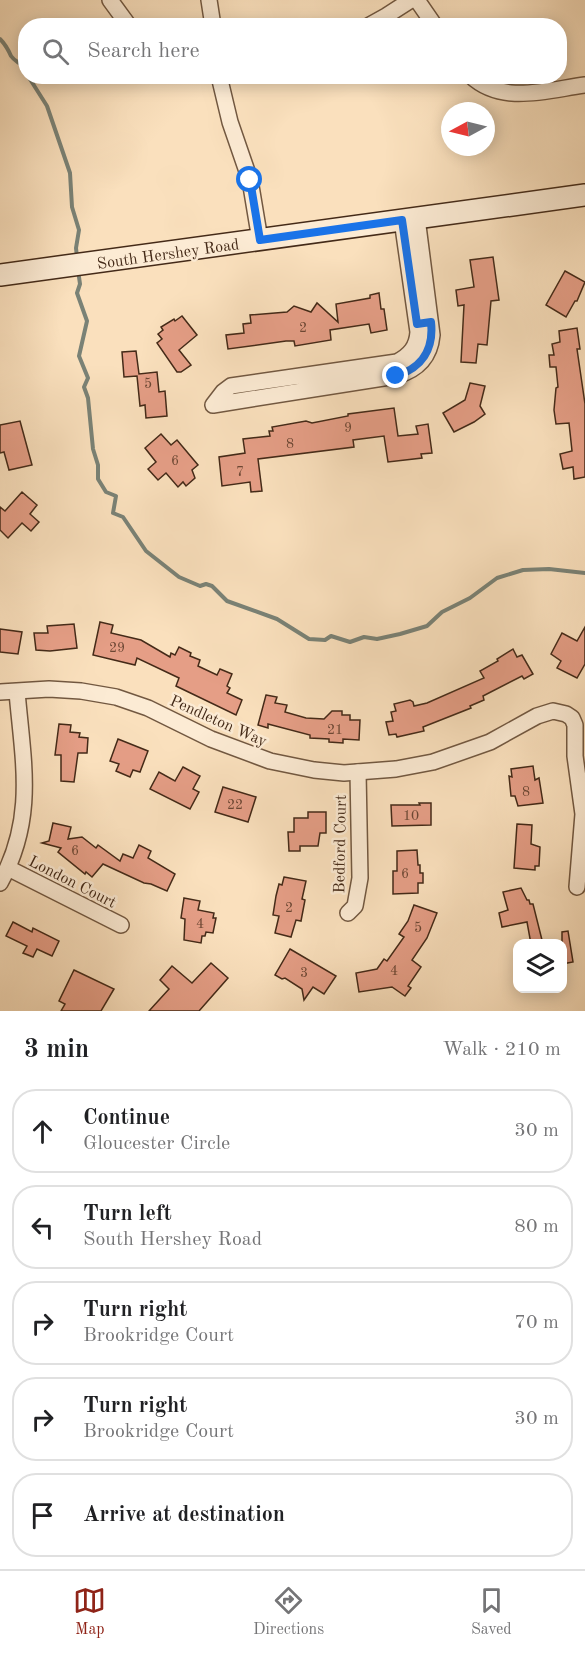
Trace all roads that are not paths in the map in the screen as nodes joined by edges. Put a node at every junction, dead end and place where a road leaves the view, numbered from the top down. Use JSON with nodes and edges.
{"nodes":[{"id":1,"x":110,"y":0,"type":"edge"},
{"id":2,"x":209,"y":0,"type":"edge"},
{"id":3,"x":411,"y":0,"type":"edge"},
{"id":4,"x":417,"y":0,"type":"edge"},
{"id":5,"x":123,"y":18,"type":"edge"},
{"id":6,"x":212,"y":18,"type":"edge"},
{"id":7,"x":382,"y":18,"type":"edge"},
{"id":8,"x":429,"y":18,"type":"edge"},
{"id":9,"x":221,"y":84,"type":"edge"},
{"id":10,"x":483,"y":84,"type":"edge"},
{"id":11,"x":585,"y":85,"type":"edge"},
{"id":12,"x":585,"y":195,"type":"edge"},
{"id":13,"x":410,"y":219,"type":"junction"},
{"id":14,"x":260,"y":240,"type":"junction"},
{"id":15,"x":0,"y":275,"type":"edge"},
{"id":16,"x":294,"y":384,"type":"dead end"},
{"id":17,"x":0,"y":692,"type":"edge"},
{"id":18,"x":16,"y":692,"type":"junction"},
{"id":19,"x":358,"y":772,"type":"junction"},
{"id":20,"x":8,"y":868,"type":"junction"},
{"id":21,"x":0,"y":882,"type":"edge"},
{"id":22,"x":577,"y":887,"type":"dead end"},
{"id":23,"x":348,"y":913,"type":"dead end"},
{"id":24,"x":121,"y":925,"type":"dead end"}],
"edges":[{"from":1,"to":5,"type":"street"},
{"from":2,"to":6,"type":"street"},
{"from":3,"to":7,"type":"street"},
{"from":4,"to":8,"type":"street"},
{"from":9,"to":14,"type":"street"},
{"from":10,"to":11,"type":"street"},
{"from":12,"to":13,"type":"main road","name":"South Hershey Road"},
{"from":13,"to":14,"type":"main road","name":"South Hershey Road"},
{"from":13,"to":16,"type":"street"},
{"from":14,"to":15,"type":"main road","name":"South Hershey Road"},
{"from":17,"to":18,"type":"street","name":"Pendleton Way"},
{"from":18,"to":19,"type":"street","name":"Pendleton Way"},
{"from":18,"to":20,"type":"street"},
{"from":19,"to":22,"type":"street","name":"Pendleton Way"},
{"from":19,"to":23,"type":"street","name":"Bedford Court"},
{"from":20,"to":21,"type":"street"},
{"from":20,"to":24,"type":"street","name":"London Court"}]}
